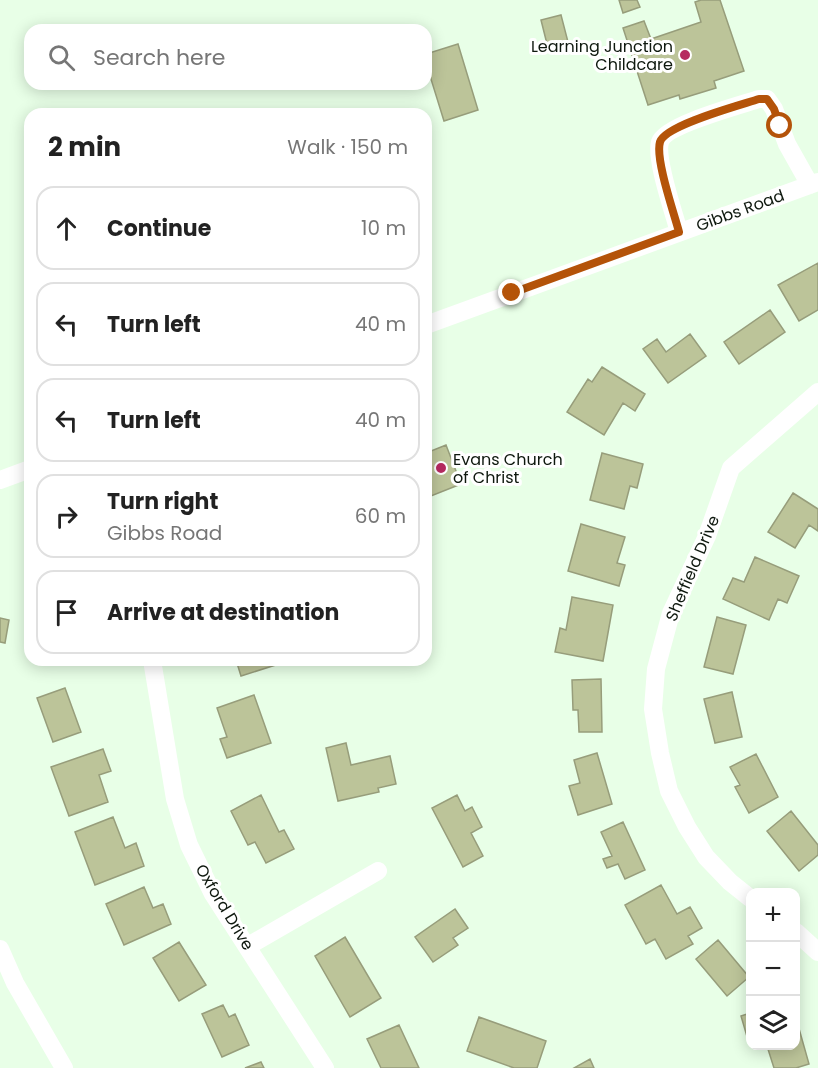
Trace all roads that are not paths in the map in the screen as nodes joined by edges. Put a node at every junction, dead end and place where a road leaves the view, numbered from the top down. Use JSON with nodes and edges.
{"nodes":[{"id":1,"x":814,"y":183,"type":"edge"},
{"id":2,"x":679,"y":232,"type":"junction"},
{"id":3,"x":432,"y":323,"type":"edge"},
{"id":4,"x":818,"y":392,"type":"edge"},
{"id":5,"x":24,"y":471,"type":"edge"},
{"id":6,"x":0,"y":480,"type":"edge"},
{"id":7,"x":153,"y":666,"type":"edge"},
{"id":8,"x":378,"y":871,"type":"dead end"},
{"id":9,"x":746,"y":895,"type":"edge"},
{"id":10,"x":800,"y":936,"type":"edge"},
{"id":11,"x":248,"y":945,"type":"junction"},
{"id":12,"x":0,"y":949,"type":"edge"},
{"id":13,"x":818,"y":952,"type":"edge"},
{"id":14,"x":64,"y":1068,"type":"edge"},
{"id":15,"x":325,"y":1068,"type":"edge"}],
"edges":[{"from":1,"to":2,"type":"street","name":"Gibbs Road"},
{"from":1,"to":2,"type":"street"},
{"from":2,"to":3,"type":"street","name":"Gibbs Road"},
{"from":4,"to":9,"type":"street","name":"Sheffield Drive"},
{"from":5,"to":6,"type":"street"},
{"from":7,"to":11,"type":"street","name":"Oxford Drive"},
{"from":8,"to":11,"type":"street"},
{"from":10,"to":13,"type":"street"},
{"from":11,"to":15,"type":"street","name":"Oxford Drive"},
{"from":12,"to":14,"type":"street"}]}
